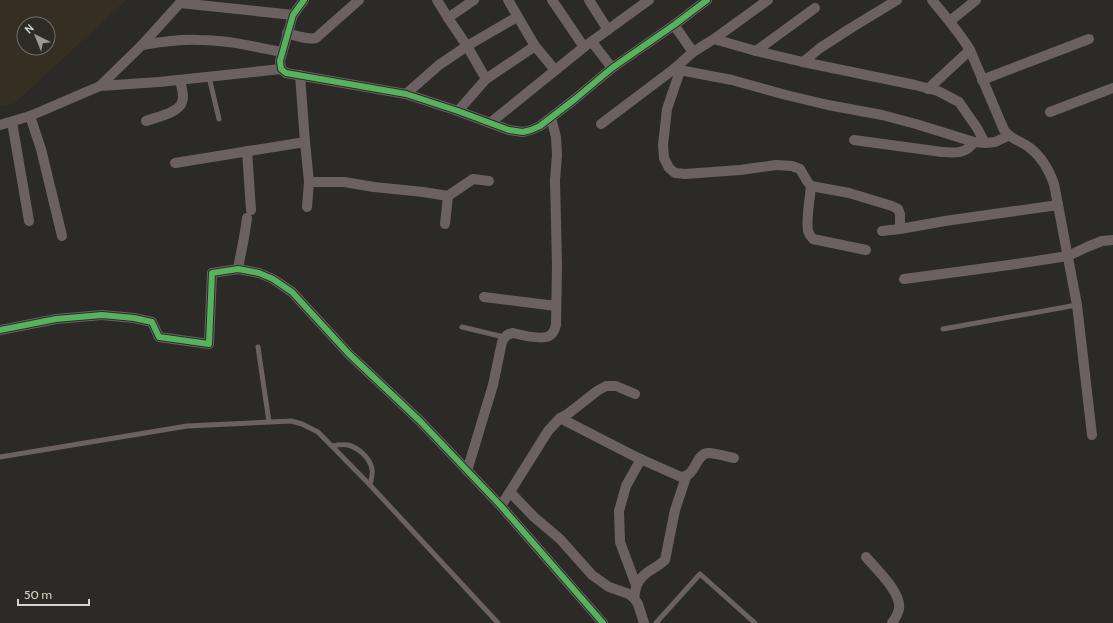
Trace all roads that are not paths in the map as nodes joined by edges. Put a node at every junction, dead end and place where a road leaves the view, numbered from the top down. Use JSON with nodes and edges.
{"nodes":[{"id":1,"x":359,"y":0,"type":"edge"},
{"id":2,"x":437,"y":0,"type":"edge"},
{"id":3,"x":474,"y":0,"type":"edge"},
{"id":4,"x":508,"y":0,"type":"edge"},
{"id":5,"x":552,"y":0,"type":"edge"},
{"id":6,"x":590,"y":0,"type":"edge"},
{"id":7,"x":649,"y":0,"type":"edge"},
{"id":8,"x":707,"y":0,"type":"edge"},
{"id":9,"x":768,"y":0,"type":"edge"},
{"id":10,"x":898,"y":0,"type":"edge"},
{"id":11,"x":932,"y":0,"type":"edge"},
{"id":12,"x":976,"y":0,"type":"edge"},
{"id":13,"x":181,"y":2,"type":"edge"},
{"id":14,"x":884,"y":3,"type":"edge"},
{"id":15,"x":297,"y":5,"type":"edge"},
{"id":16,"x":815,"y":8,"type":"dead end"},
{"id":17,"x":517,"y":17,"type":"junction"},
{"id":18,"x":448,"y":18,"type":"junction"},
{"id":19,"x":950,"y":21,"type":"junction"},
{"id":20,"x":674,"y":25,"type":"junction"},
{"id":21,"x":608,"y":30,"type":"junction"},
{"id":22,"x":288,"y":33,"type":"junction"},
{"id":23,"x":1089,"y":38,"type":"dead end"},
{"id":24,"x":714,"y":39,"type":"junction"},
{"id":25,"x":588,"y":44,"type":"junction"},
{"id":26,"x":142,"y":45,"type":"junction"},
{"id":27,"x":468,"y":46,"type":"junction"},
{"id":28,"x":535,"y":46,"type":"junction"},
{"id":29,"x":970,"y":50,"type":"junction"},
{"id":30,"x":756,"y":51,"type":"junction"},
{"id":31,"x":282,"y":52,"type":"junction"},
{"id":32,"x":694,"y":52,"type":"junction"},
{"id":33,"x":803,"y":62,"type":"junction"},
{"id":34,"x":612,"y":68,"type":"junction"},
{"id":35,"x":281,"y":69,"type":"junction"},
{"id":36,"x":555,"y":70,"type":"junction"},
{"id":37,"x":677,"y":70,"type":"junction"},
{"id":38,"x":300,"y":74,"type":"junction"},
{"id":39,"x":209,"y":77,"type":"junction"},
{"id":40,"x":486,"y":79,"type":"junction"},
{"id":41,"x":180,"y":80,"type":"junction"},
{"id":42,"x":982,"y":80,"type":"junction"},
{"id":43,"x":100,"y":86,"type":"junction"},
{"id":44,"x":928,"y":88,"type":"junction"},
{"id":45,"x":1113,"y":88,"type":"edge"},
{"id":46,"x":406,"y":94,"type":"junction"},
{"id":47,"x":458,"y":111,"type":"junction"},
{"id":48,"x":1050,"y":112,"type":"dead end"},
{"id":49,"x":30,"y":116,"type":"junction"},
{"id":50,"x":551,"y":118,"type":"junction"},
{"id":51,"x":219,"y":119,"type":"dead end"},
{"id":52,"x":146,"y":121,"type":"dead end"},
{"id":53,"x":12,"y":122,"type":"junction"},
{"id":54,"x":490,"y":123,"type":"junction"},
{"id":55,"x":601,"y":124,"type":"dead end"},
{"id":56,"x":0,"y":125,"type":"edge"},
{"id":57,"x":1008,"y":136,"type":"junction"},
{"id":58,"x":854,"y":140,"type":"dead end"},
{"id":59,"x":305,"y":142,"type":"junction"},
{"id":60,"x":974,"y":142,"type":"junction"},
{"id":61,"x":985,"y":143,"type":"junction"},
{"id":62,"x":247,"y":152,"type":"junction"},
{"id":63,"x":174,"y":163,"type":"dead end"},
{"id":64,"x":488,"y":181,"type":"dead end"},
{"id":65,"x":309,"y":182,"type":"junction"},
{"id":66,"x":811,"y":186,"type":"junction"},
{"id":67,"x":448,"y":196,"type":"junction"},
{"id":68,"x":1058,"y":205,"type":"junction"},
{"id":69,"x":307,"y":207,"type":"dead end"},
{"id":70,"x":29,"y":221,"type":"dead end"},
{"id":71,"x":445,"y":224,"type":"dead end"},
{"id":72,"x":900,"y":229,"type":"junction"},
{"id":73,"x":882,"y":231,"type":"dead end"},
{"id":74,"x":62,"y":236,"type":"dead end"},
{"id":75,"x":1113,"y":240,"type":"edge"},
{"id":76,"x":866,"y":250,"type":"dead end"},
{"id":77,"x":1068,"y":256,"type":"junction"},
{"id":78,"x":238,"y":269,"type":"junction"},
{"id":79,"x":904,"y":279,"type":"dead end"},
{"id":80,"x":484,"y":297,"type":"dead end"},
{"id":81,"x":1077,"y":305,"type":"junction"},
{"id":82,"x":556,"y":306,"type":"junction"},
{"id":83,"x":462,"y":327,"type":"dead end"},
{"id":84,"x":943,"y":329,"type":"dead end"},
{"id":85,"x":0,"y":330,"type":"edge"},
{"id":86,"x":504,"y":337,"type":"junction"},
{"id":87,"x":258,"y":347,"type":"dead end"},
{"id":88,"x":635,"y":394,"type":"dead end"},
{"id":89,"x":560,"y":418,"type":"junction"},
{"id":90,"x":269,"y":422,"type":"junction"},
{"id":91,"x":1092,"y":435,"type":"dead end"},
{"id":92,"x":332,"y":446,"type":"junction"},
{"id":93,"x":0,"y":456,"type":"edge"},
{"id":94,"x":734,"y":458,"type":"dead end"},
{"id":95,"x":640,"y":459,"type":"junction"},
{"id":96,"x":467,"y":471,"type":"junction"},
{"id":97,"x":686,"y":477,"type":"junction"},
{"id":98,"x":370,"y":485,"type":"junction"},
{"id":99,"x":510,"y":492,"type":"junction"},
{"id":100,"x":501,"y":506,"type":"junction"},
{"id":101,"x":866,"y":557,"type":"dead end"},
{"id":102,"x":636,"y":585,"type":"junction"},
{"id":103,"x":634,"y":598,"type":"junction"},
{"id":104,"x":498,"y":623,"type":"edge"},
{"id":105,"x":603,"y":623,"type":"edge"},
{"id":106,"x":644,"y":623,"type":"edge"},
{"id":107,"x":656,"y":623,"type":"edge"},
{"id":108,"x":755,"y":623,"type":"edge"},
{"id":109,"x":892,"y":623,"type":"edge"}],
"edges":[{"from":1,"to":22,"type":"street"},
{"from":2,"to":18,"type":"street"},
{"from":3,"to":18,"type":"street"},
{"from":4,"to":17,"type":"street"},
{"from":5,"to":25,"type":"street"},
{"from":6,"to":21,"type":"street"},
{"from":7,"to":21,"type":"street"},
{"from":8,"to":20,"type":"street"},
{"from":9,"to":24,"type":"street"},
{"from":10,"to":14,"type":"street"},
{"from":11,"to":19,"type":"street"},
{"from":12,"to":19,"type":"street"},
{"from":13,"to":15,"type":"street"},
{"from":13,"to":26,"type":"street"},
{"from":14,"to":33,"type":"street"},
{"from":15,"to":22,"type":"street"},
{"from":16,"to":30,"type":"street"},
{"from":17,"to":27,"type":"street"},
{"from":17,"to":28,"type":"street"},
{"from":18,"to":27,"type":"street"},
{"from":19,"to":29,"type":"street"},
{"from":20,"to":32,"type":"street"},
{"from":20,"to":34,"type":"street"},
{"from":21,"to":25,"type":"street"},
{"from":22,"to":31,"type":"street"},
{"from":23,"to":42,"type":"street"},
{"from":24,"to":30,"type":"street"},
{"from":24,"to":32,"type":"street"},
{"from":25,"to":34,"type":"street"},
{"from":25,"to":36,"type":"street"},
{"from":26,"to":31,"type":"street"},
{"from":26,"to":43,"type":"street"},
{"from":27,"to":40,"type":"street"},
{"from":27,"to":46,"type":"street"},
{"from":28,"to":36,"type":"street"},
{"from":28,"to":40,"type":"street"},
{"from":29,"to":42,"type":"street"},
{"from":29,"to":44,"type":"street"},
{"from":30,"to":33,"type":"street"},
{"from":31,"to":35,"type":"street"},
{"from":32,"to":37,"type":"street"},
{"from":33,"to":44,"type":"street"},
{"from":34,"to":50,"type":"street"},
{"from":35,"to":38,"type":"street"},
{"from":35,"to":39,"type":"street"},
{"from":36,"to":54,"type":"street"},
{"from":37,"to":55,"type":"street"},
{"from":37,"to":60,"type":"street"},
{"from":37,"to":66,"type":"street"},
{"from":38,"to":46,"type":"street"},
{"from":38,"to":59,"type":"street"},
{"from":39,"to":41,"type":"street"},
{"from":39,"to":51,"type":"lane"},
{"from":40,"to":47,"type":"street"},
{"from":41,"to":43,"type":"street"},
{"from":41,"to":52,"type":"street"},
{"from":42,"to":57,"type":"street"},
{"from":43,"to":49,"type":"street"},
{"from":44,"to":61,"type":"street"},
{"from":45,"to":48,"type":"street"},
{"from":46,"to":47,"type":"street"},
{"from":47,"to":54,"type":"street"},
{"from":49,"to":53,"type":"street"},
{"from":49,"to":74,"type":"street"},
{"from":50,"to":54,"type":"street"},
{"from":50,"to":82,"type":"street"},
{"from":53,"to":56,"type":"street"},
{"from":53,"to":70,"type":"street"},
{"from":57,"to":61,"type":"street"},
{"from":57,"to":68,"type":"street"},
{"from":58,"to":60,"type":"street"},
{"from":59,"to":62,"type":"street"},
{"from":59,"to":65,"type":"street"},
{"from":60,"to":61,"type":"street"},
{"from":62,"to":63,"type":"street"},
{"from":62,"to":78,"type":"street"},
{"from":64,"to":67,"type":"street"},
{"from":65,"to":67,"type":"street"},
{"from":65,"to":69,"type":"street"},
{"from":66,"to":72,"type":"street"},
{"from":66,"to":76,"type":"street"},
{"from":67,"to":71,"type":"street"},
{"from":68,"to":72,"type":"street"},
{"from":68,"to":77,"type":"street"},
{"from":72,"to":73,"type":"street"},
{"from":75,"to":77,"type":"street"},
{"from":77,"to":79,"type":"street"},
{"from":77,"to":81,"type":"street"},
{"from":78,"to":85,"type":"street"},
{"from":78,"to":96,"type":"street"},
{"from":80,"to":82,"type":"street"},
{"from":81,"to":84,"type":"lane"},
{"from":81,"to":91,"type":"street"},
{"from":82,"to":86,"type":"street"},
{"from":83,"to":86,"type":"lane"},
{"from":86,"to":96,"type":"street"},
{"from":87,"to":90,"type":"lane"},
{"from":88,"to":89,"type":"street"},
{"from":89,"to":95,"type":"street"},
{"from":89,"to":99,"type":"street"},
{"from":90,"to":92,"type":"lane"},
{"from":90,"to":93,"type":"lane"},
{"from":92,"to":98,"type":"lane"},
{"from":92,"to":98,"type":"lane"},
{"from":94,"to":97,"type":"street"},
{"from":95,"to":97,"type":"street"},
{"from":95,"to":102,"type":"street"},
{"from":96,"to":100,"type":"street"},
{"from":97,"to":102,"type":"street"},
{"from":98,"to":104,"type":"lane"},
{"from":99,"to":100,"type":"street"},
{"from":99,"to":103,"type":"street"},
{"from":100,"to":105,"type":"street"},
{"from":101,"to":109,"type":"street"},
{"from":102,"to":103,"type":"street"},
{"from":103,"to":106,"type":"street"},
{"from":107,"to":108,"type":"lane"}]}
